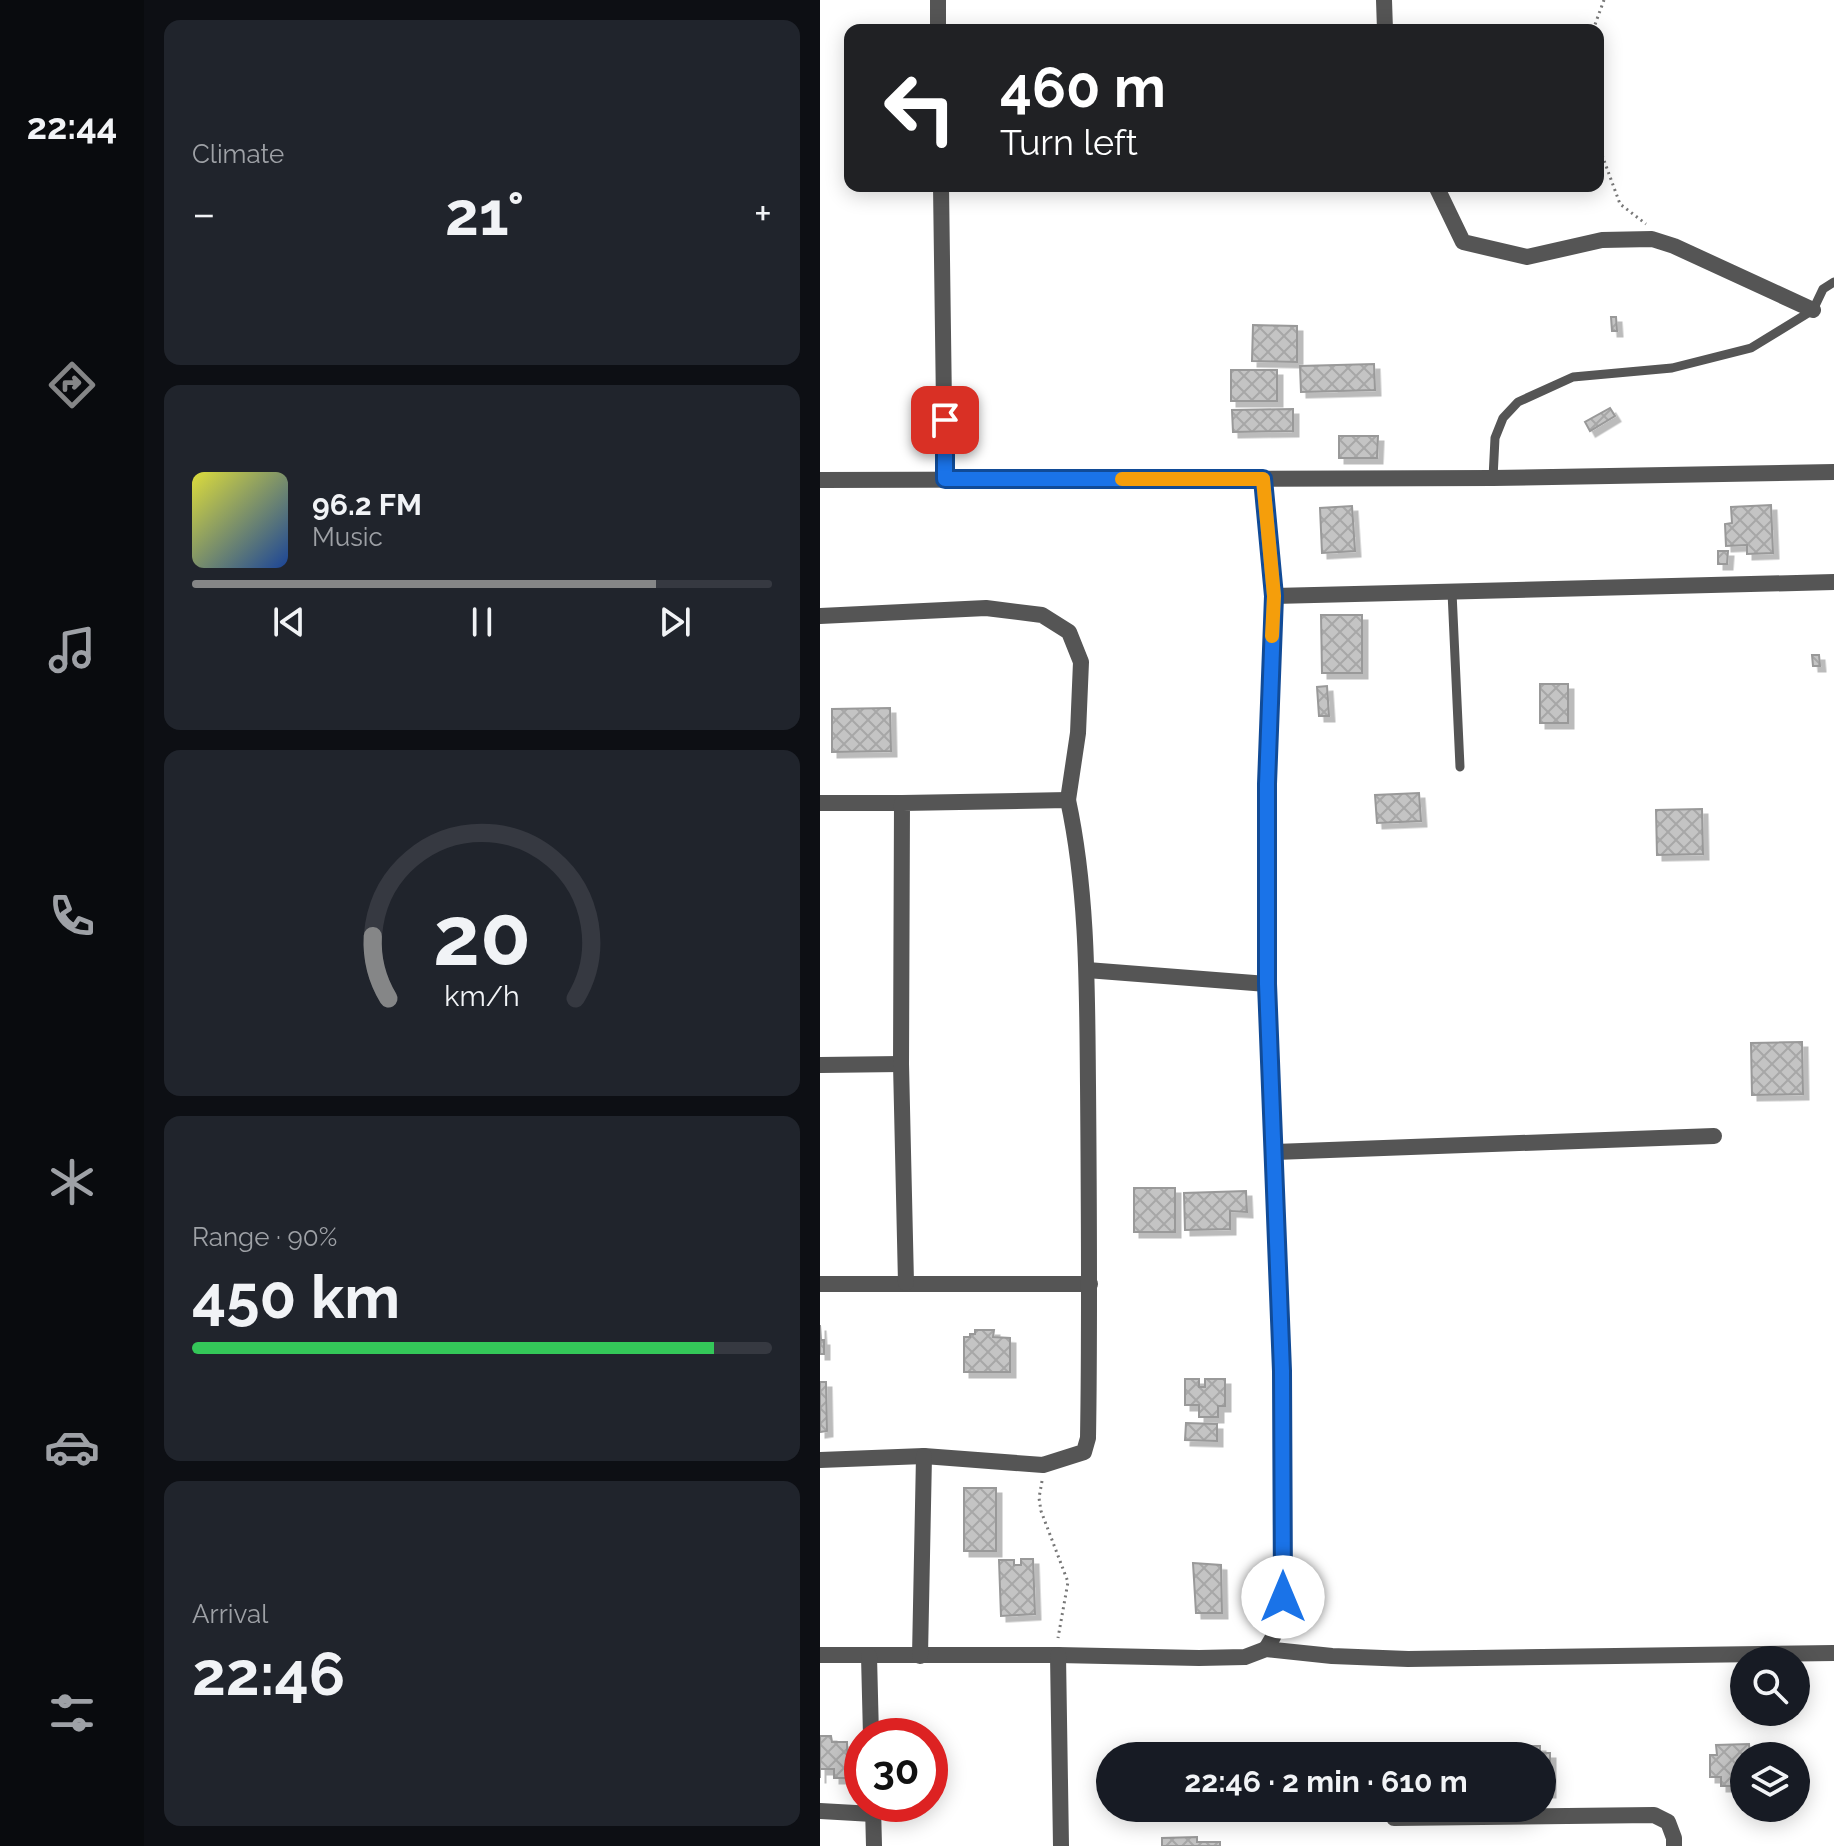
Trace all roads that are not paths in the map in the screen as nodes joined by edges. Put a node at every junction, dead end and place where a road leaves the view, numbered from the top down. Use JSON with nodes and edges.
{"nodes":[{"id":1,"x":938,"y":0,"type":"edge"},
{"id":2,"x":1384,"y":0,"type":"edge"},
{"id":3,"x":938,"y":24,"type":"edge"},
{"id":4,"x":1385,"y":24,"type":"edge"},
{"id":5,"x":941,"y":192,"type":"edge"},
{"id":6,"x":1439,"y":192,"type":"edge"},
{"id":7,"x":1834,"y":282,"type":"edge"},
{"id":8,"x":1813,"y":310,"type":"junction"},
{"id":9,"x":1834,"y":472,"type":"edge"},
{"id":10,"x":1493,"y":478,"type":"junction"},
{"id":11,"x":945,"y":479,"type":"junction"},
{"id":12,"x":1263,"y":479,"type":"junction"},
{"id":13,"x":820,"y":480,"type":"edge"},
{"id":14,"x":1834,"y":582,"type":"edge"},
{"id":15,"x":1452,"y":592,"type":"junction"},
{"id":16,"x":1274,"y":596,"type":"junction"},
{"id":17,"x":820,"y":616,"type":"edge"},
{"id":18,"x":1460,"y":767,"type":"dead end"},
{"id":19,"x":1068,"y":800,"type":"junction"},
{"id":20,"x":820,"y":803,"type":"edge"},
{"id":21,"x":902,"y":803,"type":"junction"},
{"id":22,"x":1087,"y":970,"type":"junction"},
{"id":23,"x":1267,"y":984,"type":"junction"},
{"id":24,"x":901,"y":1064,"type":"junction"},
{"id":25,"x":820,"y":1065,"type":"edge"},
{"id":26,"x":1714,"y":1136,"type":"dead end"},
{"id":27,"x":1275,"y":1152,"type":"junction"},
{"id":28,"x":906,"y":1283,"type":"junction"},
{"id":29,"x":820,"y":1284,"type":"edge"},
{"id":30,"x":1090,"y":1284,"type":"junction"},
{"id":31,"x":924,"y":1456,"type":"junction"},
{"id":32,"x":820,"y":1460,"type":"edge"},
{"id":33,"x":1266,"y":1649,"type":"junction"},
{"id":34,"x":1834,"y":1653,"type":"edge"},
{"id":35,"x":820,"y":1655,"type":"edge"},
{"id":36,"x":1058,"y":1655,"type":"junction"},
{"id":37,"x":869,"y":1656,"type":"junction"},
{"id":38,"x":920,"y":1656,"type":"junction"},
{"id":39,"x":871,"y":1718,"type":"edge"},
{"id":40,"x":844,"y":1810,"type":"edge"},
{"id":41,"x":820,"y":1811,"type":"edge"},
{"id":42,"x":1556,"y":1816,"type":"edge"},
{"id":43,"x":873,"y":1822,"type":"edge"},
{"id":44,"x":874,"y":1846,"type":"edge"},
{"id":45,"x":1061,"y":1846,"type":"edge"},
{"id":46,"x":1674,"y":1846,"type":"edge"}],
"edges":[{"from":1,"to":3,"type":"street"},
{"from":2,"to":4,"type":"street"},
{"from":5,"to":11,"type":"street"},
{"from":6,"to":8,"type":"street"},
{"from":7,"to":8,"type":"lane"},
{"from":8,"to":10,"type":"lane"},
{"from":9,"to":10,"type":"street"},
{"from":10,"to":12,"type":"street"},
{"from":11,"to":12,"type":"street"},
{"from":11,"to":13,"type":"street"},
{"from":12,"to":16,"type":"street"},
{"from":14,"to":15,"type":"street"},
{"from":15,"to":16,"type":"street"},
{"from":15,"to":18,"type":"lane"},
{"from":16,"to":23,"type":"street"},
{"from":17,"to":19,"type":"street"},
{"from":19,"to":21,"type":"street"},
{"from":19,"to":22,"type":"street"},
{"from":20,"to":21,"type":"street"},
{"from":21,"to":24,"type":"street"},
{"from":22,"to":23,"type":"street"},
{"from":22,"to":30,"type":"street"},
{"from":23,"to":27,"type":"street"},
{"from":24,"to":25,"type":"street"},
{"from":24,"to":28,"type":"street"},
{"from":26,"to":27,"type":"street"},
{"from":27,"to":33,"type":"street"},
{"from":28,"to":29,"type":"street"},
{"from":28,"to":30,"type":"street"},
{"from":30,"to":31,"type":"street"},
{"from":31,"to":32,"type":"street"},
{"from":31,"to":38,"type":"street"},
{"from":33,"to":34,"type":"street"},
{"from":33,"to":36,"type":"street"},
{"from":35,"to":37,"type":"street"},
{"from":36,"to":38,"type":"street"},
{"from":36,"to":45,"type":"street"},
{"from":37,"to":38,"type":"street"},
{"from":37,"to":39,"type":"street"},
{"from":40,"to":41,"type":"street"},
{"from":42,"to":46,"type":"street"},
{"from":43,"to":44,"type":"street"}]}
